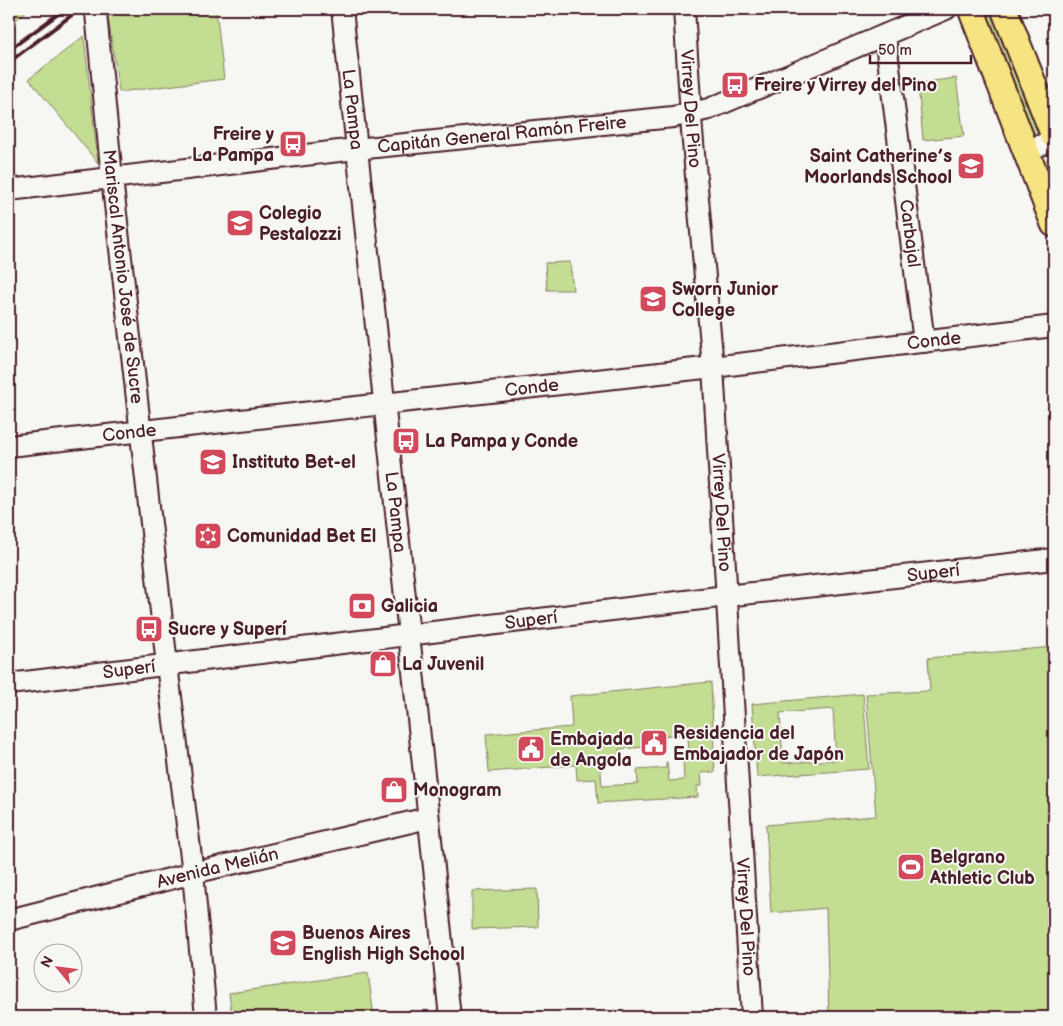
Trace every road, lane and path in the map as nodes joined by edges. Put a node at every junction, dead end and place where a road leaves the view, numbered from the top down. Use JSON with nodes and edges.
{"nodes":[{"id":1,"x":342,"y":9,"type":"edge"},
{"id":2,"x":684,"y":9,"type":"edge"},
{"id":3,"x":946,"y":9,"type":"edge"},
{"id":4,"x":971,"y":9,"type":"edge"},
{"id":5,"x":1004,"y":9,"type":"edge"},
{"id":6,"x":96,"y":13,"type":"dead end"},
{"id":7,"x":885,"y":35,"type":"junction"},
{"id":8,"x":691,"y":113,"type":"junction"},
{"id":9,"x":1054,"y":137,"type":"edge"},
{"id":10,"x":356,"y":149,"type":"junction"},
{"id":11,"x":1027,"y":152,"type":"junction"},
{"id":12,"x":112,"y":178,"type":"junction"},
{"id":13,"x":9,"y":190,"type":"edge"},
{"id":14,"x":1054,"y":224,"type":"edge"},
{"id":15,"x":1054,"y":326,"type":"edge"},
{"id":16,"x":924,"y":342,"type":"junction"},
{"id":17,"x":713,"y":367,"type":"junction"},
{"id":18,"x":385,"y":404,"type":"junction"},
{"id":19,"x":141,"y":432,"type":"junction"},
{"id":20,"x":9,"y":446,"type":"edge"},
{"id":21,"x":1054,"y":559,"type":"edge"},
{"id":22,"x":726,"y":596,"type":"junction"},
{"id":23,"x":408,"y":636,"type":"junction"},
{"id":24,"x":167,"y":665,"type":"junction"},
{"id":25,"x":9,"y":684,"type":"edge"},
{"id":26,"x":428,"y":818,"type":"junction"},
{"id":27,"x":193,"y":873,"type":"junction"},
{"id":28,"x":9,"y":920,"type":"edge"},
{"id":29,"x":206,"y":1017,"type":"edge"},
{"id":30,"x":450,"y":1017,"type":"edge"},
{"id":31,"x":752,"y":1017,"type":"edge"}],
"edges":[{"from":1,"to":10,"type":"street","name":"La Pampa"},
{"from":2,"to":8,"type":"street","name":"Virrey Del Pino"},
{"from":3,"to":7,"type":"street","name":"Capitán General Ramón Freire"},
{"from":4,"to":11,"type":"main road"},
{"from":5,"to":9,"type":"main road"},
{"from":6,"to":12,"type":"street","name":"Mariscal Antonio José de Sucre"},
{"from":7,"to":8,"type":"street","name":"Capitán General Ramón Freire"},
{"from":7,"to":16,"type":"street","name":"Carbajal"},
{"from":8,"to":10,"type":"street","name":"Capitán General Ramón Freire"},
{"from":8,"to":17,"type":"street","name":"Virrey Del Pino"},
{"from":9,"to":11,"type":"street"},
{"from":10,"to":12,"type":"street","name":"Capitán General Ramón Freire"},
{"from":10,"to":18,"type":"street","name":"La Pampa"},
{"from":11,"to":14,"type":"main road"},
{"from":12,"to":13,"type":"street","name":"Capitán General Ramón Freire"},
{"from":12,"to":19,"type":"street","name":"Mariscal Antonio José de Sucre"},
{"from":15,"to":16,"type":"street","name":"Conde"},
{"from":16,"to":17,"type":"street","name":"Conde"},
{"from":17,"to":18,"type":"street","name":"Conde"},
{"from":17,"to":22,"type":"street","name":"Virrey Del Pino"},
{"from":18,"to":19,"type":"street","name":"Conde"},
{"from":18,"to":23,"type":"street","name":"La Pampa"},
{"from":19,"to":20,"type":"street","name":"Conde"},
{"from":19,"to":24,"type":"street","name":"Mariscal Antonio José de Sucre"},
{"from":21,"to":22,"type":"street","name":"Superí"},
{"from":22,"to":23,"type":"street","name":"Superí"},
{"from":22,"to":31,"type":"street","name":"Virrey Del Pino"},
{"from":23,"to":24,"type":"street","name":"Superí"},
{"from":23,"to":26,"type":"street","name":"La Pampa"},
{"from":24,"to":25,"type":"street","name":"Superí"},
{"from":24,"to":27,"type":"street","name":"Mariscal Antonio José de Sucre"},
{"from":26,"to":27,"type":"street","name":"Avenida Melián"},
{"from":26,"to":30,"type":"street","name":"La Pampa"},
{"from":27,"to":28,"type":"street","name":"Avenida Melián"},
{"from":27,"to":29,"type":"street","name":"Mariscal Antonio José de Sucre"}]}
